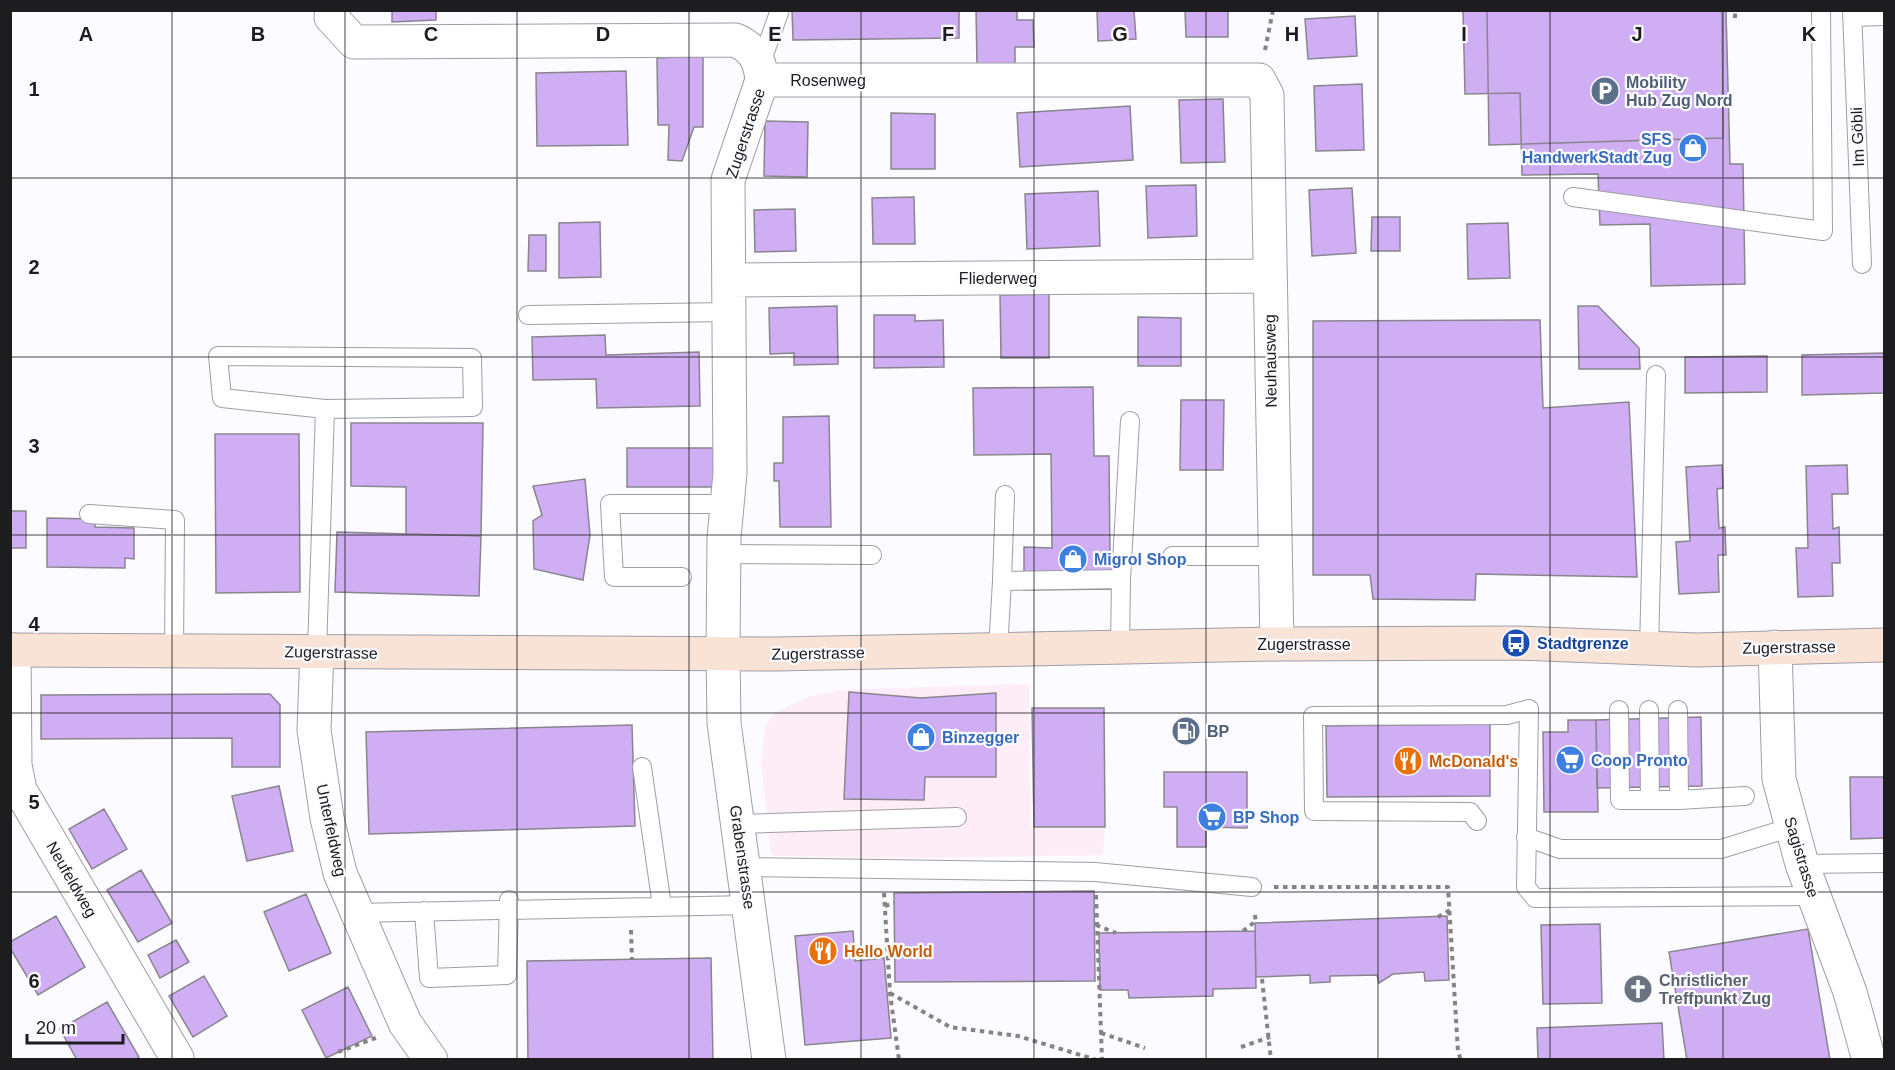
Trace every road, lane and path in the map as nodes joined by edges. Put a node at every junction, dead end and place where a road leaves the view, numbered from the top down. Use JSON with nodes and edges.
{"nodes":[{"id":1,"x":332,"y":10,"type":"edge"},
{"id":2,"x":780,"y":10,"type":"edge"},
{"id":3,"x":1273,"y":10,"type":"edge"},
{"id":4,"x":1736,"y":10,"type":"edge"},
{"id":5,"x":1821,"y":10,"type":"edge"},
{"id":6,"x":1852,"y":14,"type":"edge"},
{"id":7,"x":1884,"y":16,"type":"edge"},
{"id":8,"x":1735,"y":18,"type":"dead end"},
{"id":9,"x":761,"y":71,"type":"junction"},
{"id":10,"x":1258,"y":80,"type":"junction"},
{"id":11,"x":1573,"y":197,"type":"dead end"},
{"id":12,"x":1863,"y":264,"type":"dead end"},
{"id":13,"x":1268,"y":276,"type":"junction"},
{"id":14,"x":729,"y":296,"type":"junction"},
{"id":15,"x":528,"y":315,"type":"dead end"},
{"id":16,"x":1656,"y":375,"type":"dead end"},
{"id":17,"x":325,"y":409,"type":"junction"},
{"id":18,"x":1130,"y":421,"type":"dead end"},
{"id":19,"x":1005,"y":495,"type":"dead end"},
{"id":20,"x":727,"y":504,"type":"junction"},
{"id":21,"x":89,"y":514,"type":"dead end"},
{"id":22,"x":724,"y":554,"type":"junction"},
{"id":23,"x":872,"y":555,"type":"dead end"},
{"id":24,"x":1172,"y":556,"type":"dead end"},
{"id":25,"x":1275,"y":556,"type":"junction"},
{"id":26,"x":682,"y":577,"type":"dead end"},
{"id":27,"x":1121,"y":579,"type":"junction"},
{"id":28,"x":1002,"y":581,"type":"junction"},
{"id":29,"x":1277,"y":644,"type":"junction"},
{"id":30,"x":1884,"y":645,"type":"edge"},
{"id":31,"x":1120,"y":647,"type":"junction"},
{"id":32,"x":1775,"y":647,"type":"junction"},
{"id":33,"x":1649,"y":648,"type":"junction"},
{"id":34,"x":12,"y":650,"type":"edge"},
{"id":35,"x":998,"y":650,"type":"junction"},
{"id":36,"x":174,"y":651,"type":"junction"},
{"id":37,"x":317,"y":651,"type":"junction"},
{"id":38,"x":723,"y":653,"type":"junction"},
{"id":39,"x":1619,"y":710,"type":"dead end"},
{"id":40,"x":1649,"y":710,"type":"dead end"},
{"id":41,"x":1678,"y":710,"type":"dead end"},
{"id":42,"x":642,"y":767,"type":"dead end"},
{"id":43,"x":1745,"y":796,"type":"dead end"},
{"id":44,"x":1650,"y":800,"type":"junction"},
{"id":45,"x":1679,"y":800,"type":"junction"},
{"id":46,"x":957,"y":817,"type":"dead end"},
{"id":47,"x":1477,"y":821,"type":"dead end"},
{"id":48,"x":739,"y":824,"type":"junction"},
{"id":49,"x":1792,"y":826,"type":"junction"},
{"id":50,"x":1526,"y":837,"type":"junction"},
{"id":51,"x":1884,"y":863,"type":"edge"},
{"id":52,"x":1802,"y":864,"type":"junction"},
{"id":53,"x":745,"y":867,"type":"junction"},
{"id":54,"x":883,"y":870,"type":"junction"},
{"id":55,"x":1095,"y":872,"type":"junction"},
{"id":56,"x":1252,"y":887,"type":"joint"},
{"id":57,"x":1814,"y":896,"type":"junction"},
{"id":58,"x":894,"y":903,"type":"dead end"},
{"id":59,"x":510,"y":905,"type":"junction"},
{"id":60,"x":749,"y":905,"type":"junction"},
{"id":61,"x":662,"y":906,"type":"junction"},
{"id":62,"x":885,"y":906,"type":"junction"},
{"id":63,"x":1450,"y":910,"type":"junction"},
{"id":64,"x":424,"y":911,"type":"junction"},
{"id":65,"x":356,"y":913,"type":"junction"},
{"id":66,"x":1438,"y":917,"type":"dead end"},
{"id":67,"x":1262,"y":923,"type":"dead end"},
{"id":68,"x":1096,"y":925,"type":"junction"},
{"id":69,"x":631,"y":927,"type":"dead end"},
{"id":70,"x":1243,"y":931,"type":"dead end"},
{"id":71,"x":1116,"y":933,"type":"dead end"},
{"id":72,"x":632,"y":960,"type":"dead end"},
{"id":73,"x":1262,"y":979,"type":"dead end"},
{"id":74,"x":890,"y":993,"type":"junction"},
{"id":75,"x":405,"y":1023,"type":"junction"},
{"id":76,"x":1101,"y":1033,"type":"junction"},
{"id":77,"x":1270,"y":1038,"type":"junction"},
{"id":78,"x":1241,"y":1047,"type":"dead end"},
{"id":79,"x":1145,"y":1048,"type":"dead end"},
{"id":80,"x":338,"y":1052,"type":"dead end"},
{"id":81,"x":177,"y":1058,"type":"dead end"},
{"id":82,"x":431,"y":1059,"type":"edge"},
{"id":83,"x":769,"y":1059,"type":"edge"},
{"id":84,"x":899,"y":1059,"type":"edge"},
{"id":85,"x":1097,"y":1059,"type":"edge"},
{"id":86,"x":1102,"y":1059,"type":"edge"},
{"id":87,"x":1271,"y":1059,"type":"edge"},
{"id":88,"x":1461,"y":1059,"type":"edge"},
{"id":89,"x":1869,"y":1059,"type":"edge"}],
"edges":[{"from":1,"to":9,"type":"street"},
{"from":2,"to":9,"type":"lane"},
{"from":3,"to":10,"type":"path"},
{"from":4,"to":8,"type":"path"},
{"from":5,"to":11,"type":"lane"},
{"from":6,"to":7,"type":"lane"},
{"from":6,"to":12,"type":"lane","name":"Im Göbli"},
{"from":9,"to":10,"type":"street","name":"Rosenweg"},
{"from":9,"to":14,"type":"street","name":"Zugerstrasse"},
{"from":10,"to":13,"type":"street","name":"Neuhausweg"},
{"from":13,"to":14,"type":"street","name":"Fliederweg"},
{"from":13,"to":25,"type":"street","name":"Neuhausweg"},
{"from":14,"to":15,"type":"lane"},
{"from":14,"to":20,"type":"street","name":"Zugerstrasse"},
{"from":16,"to":33,"type":"lane"},
{"from":17,"to":17,"type":"lane"},
{"from":17,"to":37,"type":"lane"},
{"from":18,"to":27,"type":"lane"},
{"from":19,"to":28,"type":"lane"},
{"from":20,"to":22,"type":"street","name":"Zugerstrasse"},
{"from":20,"to":26,"type":"lane"},
{"from":21,"to":36,"type":"lane"},
{"from":22,"to":23,"type":"lane"},
{"from":22,"to":38,"type":"street","name":"Zugerstrasse"},
{"from":24,"to":25,"type":"lane"},
{"from":25,"to":29,"type":"street","name":"Neuhausweg"},
{"from":27,"to":28,"type":"lane"},
{"from":27,"to":31,"type":"lane"},
{"from":28,"to":35,"type":"lane"},
{"from":29,"to":31,"type":"main road","name":"Zugerstrasse"},
{"from":29,"to":33,"type":"main road","name":"Zugerstrasse"},
{"from":30,"to":32,"type":"main road","name":"Zugerstrasse"},
{"from":31,"to":35,"type":"main road","name":"Zugerstrasse"},
{"from":32,"to":33,"type":"main road","name":"Zugerstrasse"},
{"from":32,"to":49,"type":"street","name":"Sagistrasse"},
{"from":34,"to":36,"type":"main road","name":"Zugerstrasse"},
{"from":34,"to":81,"type":"street","name":"Neufeldweg"},
{"from":35,"to":38,"type":"main road","name":"Zugerstrasse"},
{"from":36,"to":37,"type":"main road","name":"Zugerstrasse"},
{"from":37,"to":38,"type":"main road","name":"Zugerstrasse"},
{"from":37,"to":65,"type":"street","name":"Unterfeldweg"},
{"from":38,"to":48,"type":"street","name":"Grabenstrasse"},
{"from":39,"to":44,"type":"lane"},
{"from":40,"to":44,"type":"lane"},
{"from":41,"to":45,"type":"lane"},
{"from":42,"to":61,"type":"lane"},
{"from":43,"to":45,"type":"lane"},
{"from":44,"to":45,"type":"lane"},
{"from":46,"to":48,"type":"lane"},
{"from":47,"to":50,"type":"lane"},
{"from":48,"to":53,"type":"street","name":"Grabenstrasse"},
{"from":49,"to":50,"type":"lane"},
{"from":49,"to":52,"type":"street","name":"Sagistrasse"},
{"from":50,"to":57,"type":"lane"},
{"from":51,"to":52,"type":"lane"},
{"from":52,"to":57,"type":"street","name":"Sagistrasse"},
{"from":53,"to":54,"type":"lane"},
{"from":53,"to":60,"type":"street","name":"Grabenstrasse"},
{"from":54,"to":55,"type":"lane"},
{"from":54,"to":62,"type":"path"},
{"from":55,"to":56,"type":"lane"},
{"from":55,"to":68,"type":"path"},
{"from":56,"to":63,"type":"path"},
{"from":57,"to":89,"type":"street","name":"Sagistrasse"},
{"from":58,"to":62,"type":"path"},
{"from":59,"to":61,"type":"lane"},
{"from":59,"to":64,"type":"lane"},
{"from":59,"to":64,"type":"lane"},
{"from":60,"to":61,"type":"lane"},
{"from":60,"to":83,"type":"street","name":"Grabenstrasse"},
{"from":62,"to":74,"type":"path"},
{"from":63,"to":66,"type":"path"},
{"from":63,"to":88,"type":"path"},
{"from":64,"to":65,"type":"lane"},
{"from":65,"to":75,"type":"street","name":"Unterfeldweg"},
{"from":67,"to":70,"type":"path"},
{"from":68,"to":71,"type":"path"},
{"from":68,"to":76,"type":"path"},
{"from":69,"to":72,"type":"path"},
{"from":73,"to":77,"type":"path"},
{"from":74,"to":84,"type":"path"},
{"from":74,"to":85,"type":"path"},
{"from":75,"to":80,"type":"path"},
{"from":75,"to":82,"type":"street","name":"Unterfeldweg"},
{"from":76,"to":79,"type":"path"},
{"from":76,"to":86,"type":"path"},
{"from":77,"to":78,"type":"path"},
{"from":77,"to":87,"type":"path"}]}
